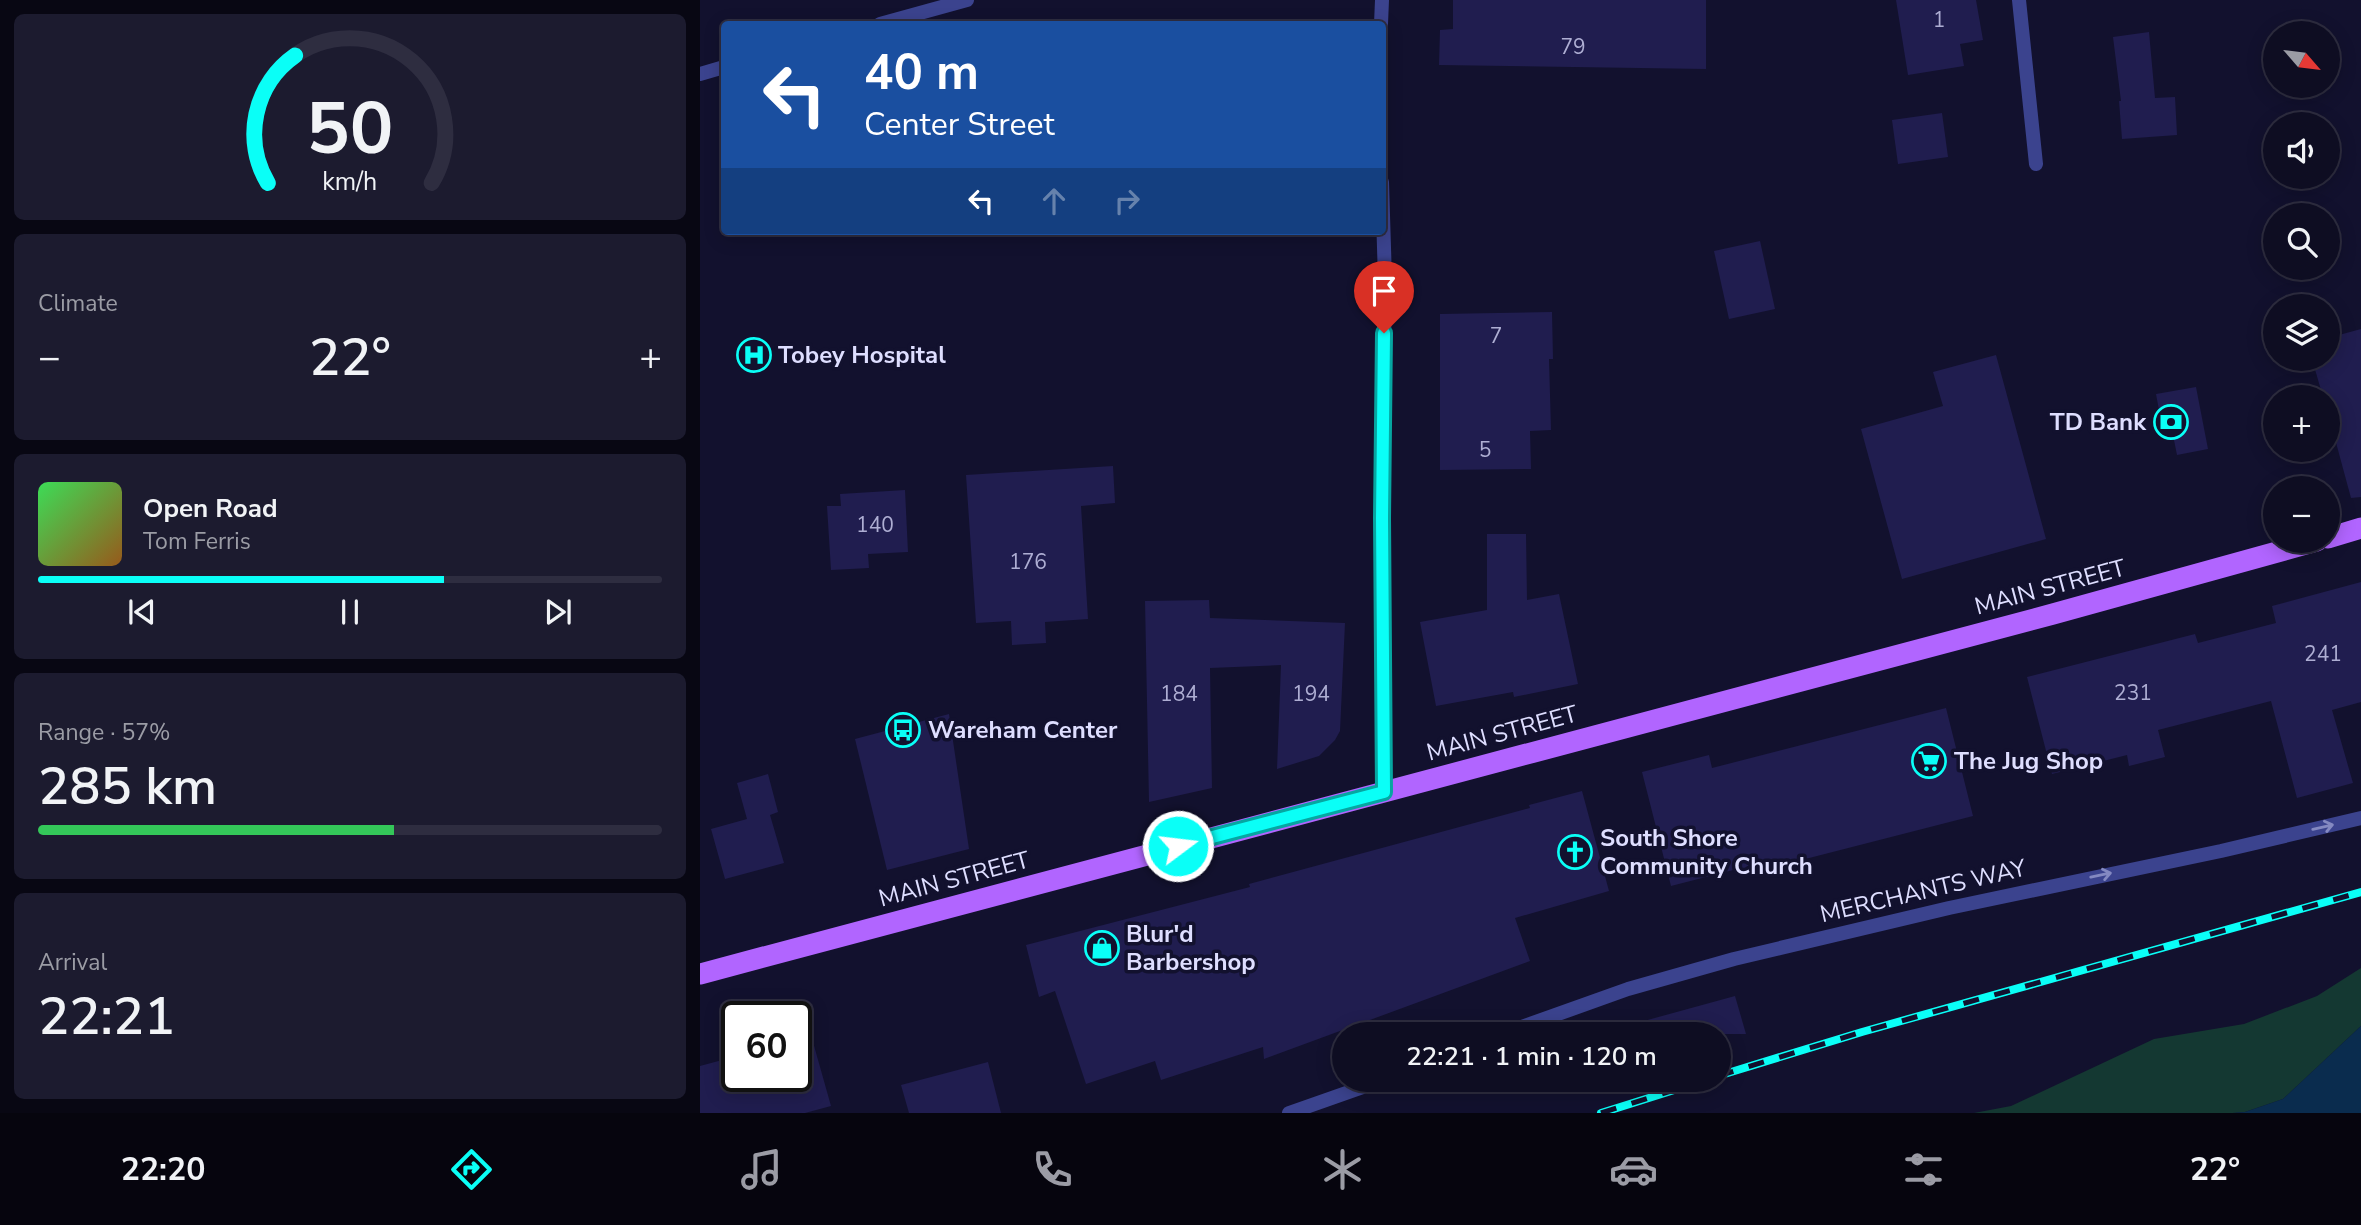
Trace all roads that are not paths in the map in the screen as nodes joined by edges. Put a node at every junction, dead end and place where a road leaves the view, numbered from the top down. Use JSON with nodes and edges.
{"nodes":[{"id":1,"x":967,"y":0,"type":"edge"},
{"id":2,"x":1382,"y":0,"type":"edge"},
{"id":3,"x":2019,"y":0,"type":"edge"},
{"id":4,"x":891,"y":21,"type":"edge"},
{"id":5,"x":1381,"y":21,"type":"edge"},
{"id":6,"x":721,"y":68,"type":"edge"},
{"id":7,"x":700,"y":74,"type":"edge"},
{"id":8,"x":2036,"y":164,"type":"dead end"},
{"id":9,"x":1384,"y":235,"type":"edge"},
{"id":10,"x":2361,"y":528,"type":"edge"},
{"id":11,"x":2340,"y":534,"type":"edge"},
{"id":12,"x":2273,"y":553,"type":"edge"},
{"id":13,"x":1384,"y":792,"type":"junction"},
{"id":14,"x":2361,"y":818,"type":"edge"},
{"id":15,"x":700,"y":974,"type":"edge"},
{"id":16,"x":1536,"y":1022,"type":"edge"},
{"id":17,"x":1349,"y":1092,"type":"edge"},
{"id":18,"x":1289,"y":1113,"type":"edge"}],
"edges":[{"from":1,"to":4,"type":"street"},
{"from":2,"to":5,"type":"street"},
{"from":3,"to":8,"type":"street"},
{"from":6,"to":7,"type":"street"},
{"from":9,"to":13,"type":"street"},
{"from":10,"to":11,"type":"main road"},
{"from":12,"to":13,"type":"main road","name":"MAIN STREET"},
{"from":13,"to":15,"type":"main road","name":"MAIN STREET"},
{"from":16,"to":14,"type":"street","name":"MERCHANTS WAY","one_way":true},
{"from":17,"to":18,"type":"street"}]}
